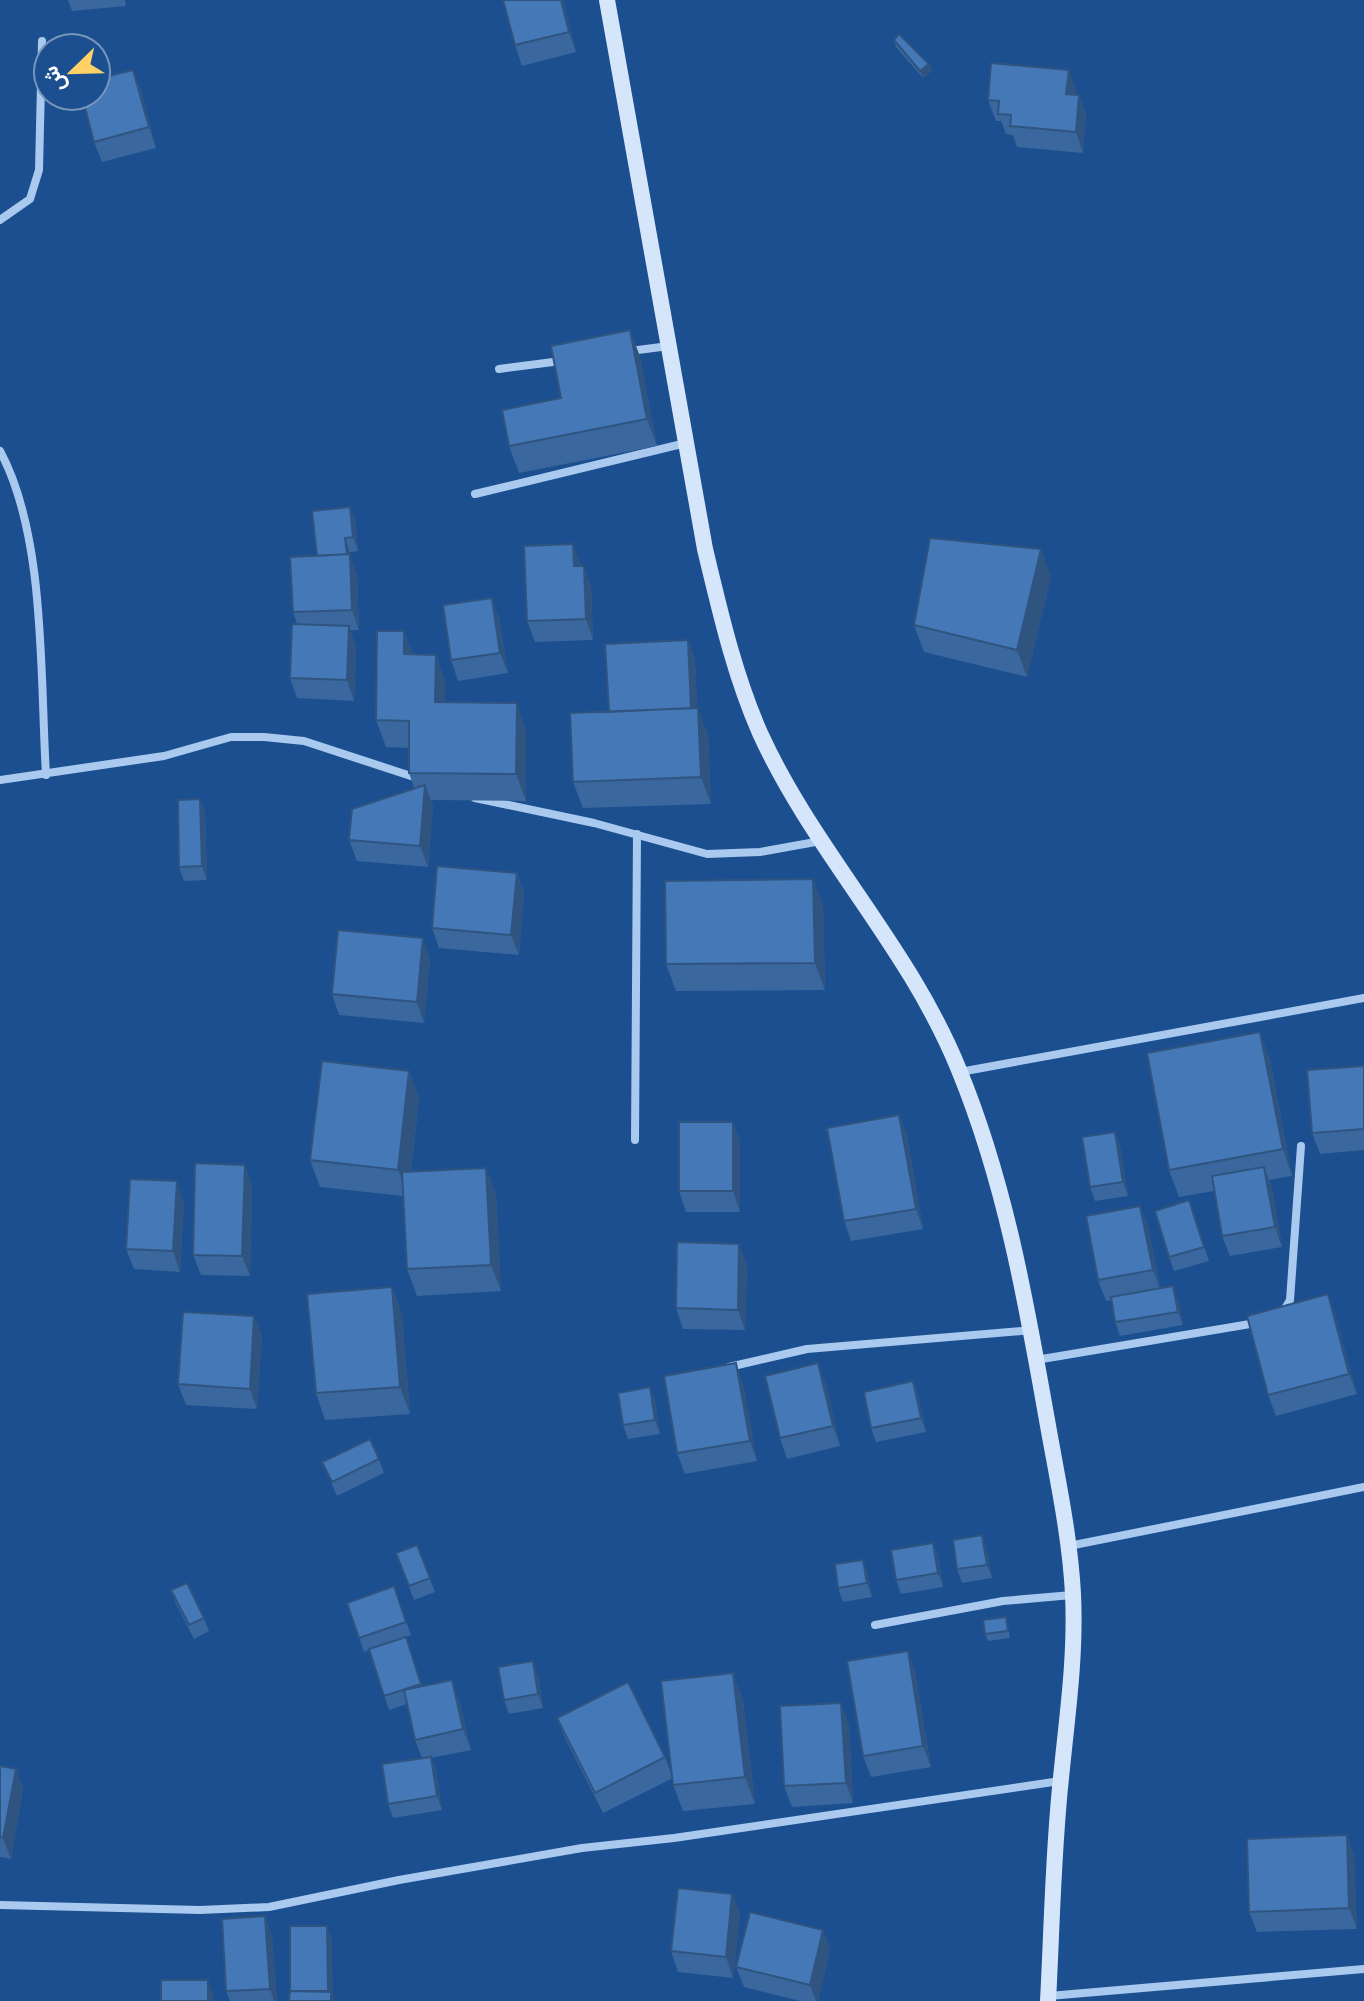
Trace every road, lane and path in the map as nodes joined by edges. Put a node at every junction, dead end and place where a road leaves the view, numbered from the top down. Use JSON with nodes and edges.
{"nodes":[{"id":1,"x":607,"y":0,"type":"edge"},
{"id":2,"x":40,"y":112,"type":"edge"},
{"id":3,"x":0,"y":220,"type":"edge"},
{"id":4,"x":669,"y":346,"type":"junction"},
{"id":5,"x":622,"y":352,"type":"edge"},
{"id":6,"x":576,"y":359,"type":"edge"},
{"id":7,"x":499,"y":369,"type":"dead end"},
{"id":8,"x":687,"y":443,"type":"junction"},
{"id":9,"x":0,"y":451,"type":"edge"},
{"id":10,"x":475,"y":494,"type":"dead end"},
{"id":11,"x":46,"y":775,"type":"junction"},
{"id":12,"x":0,"y":780,"type":"edge"},
{"id":13,"x":426,"y":781,"type":"edge"},
{"id":14,"x":463,"y":794,"type":"edge"},
{"id":15,"x":637,"y":834,"type":"junction"},
{"id":16,"x":823,"y":841,"type":"junction"},
{"id":17,"x":1364,"y":998,"type":"edge"},
{"id":18,"x":960,"y":1072,"type":"junction"},
{"id":19,"x":635,"y":1140,"type":"dead end"},
{"id":20,"x":1301,"y":1146,"type":"dead end"},
{"id":21,"x":1033,"y":1330,"type":"junction"},
{"id":22,"x":1036,"y":1360,"type":"junction"},
{"id":23,"x":723,"y":1368,"type":"edge"},
{"id":24,"x":1364,"y":1487,"type":"edge"},
{"id":25,"x":1068,"y":1546,"type":"junction"},
{"id":26,"x":1073,"y":1595,"type":"junction"},
{"id":27,"x":875,"y":1625,"type":"dead end"},
{"id":28,"x":1060,"y":1781,"type":"junction"},
{"id":29,"x":0,"y":1905,"type":"edge"},
{"id":30,"x":1364,"y":1969,"type":"edge"},
{"id":31,"x":1048,"y":1999,"type":"edge"}],
"edges":[{"from":1,"to":4,"type":"street"},
{"from":2,"to":3,"type":"street"},
{"from":4,"to":5,"type":"street"},
{"from":4,"to":8,"type":"street"},
{"from":6,"to":7,"type":"street"},
{"from":8,"to":10,"type":"street"},
{"from":8,"to":16,"type":"street"},
{"from":9,"to":11,"type":"street"},
{"from":11,"to":12,"type":"street"},
{"from":11,"to":13,"type":"street"},
{"from":14,"to":15,"type":"street"},
{"from":15,"to":16,"type":"street"},
{"from":15,"to":19,"type":"street"},
{"from":16,"to":18,"type":"street"},
{"from":17,"to":18,"type":"street"},
{"from":18,"to":21,"type":"street"},
{"from":20,"to":22,"type":"street"},
{"from":21,"to":22,"type":"street"},
{"from":21,"to":23,"type":"street"},
{"from":22,"to":25,"type":"street"},
{"from":24,"to":25,"type":"street"},
{"from":25,"to":26,"type":"street"},
{"from":26,"to":27,"type":"street"},
{"from":26,"to":28,"type":"street"},
{"from":28,"to":29,"type":"street"},
{"from":28,"to":31,"type":"street"},
{"from":30,"to":31,"type":"street"}]}
